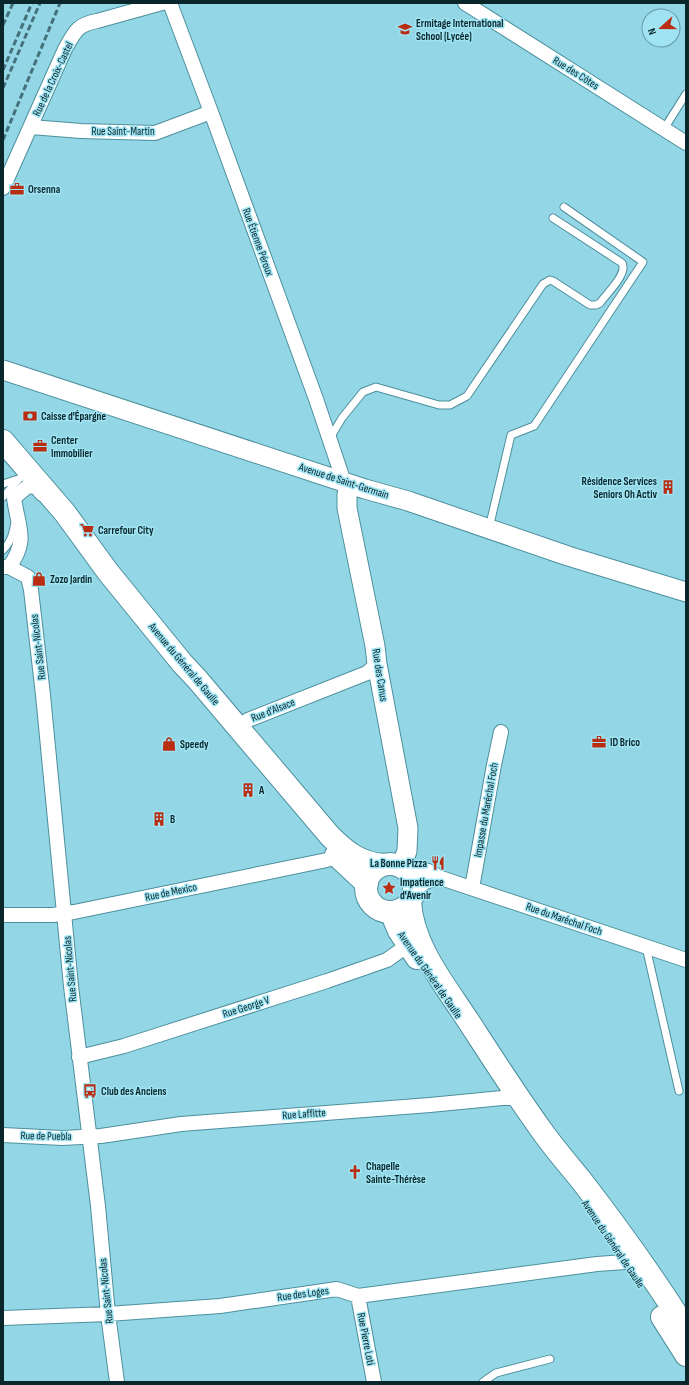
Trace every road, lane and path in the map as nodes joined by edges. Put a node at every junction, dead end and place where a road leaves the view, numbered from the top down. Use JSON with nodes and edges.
{"nodes":[{"id":1,"x":162,"y":3,"type":"edge"},
{"id":2,"x":170,"y":3,"type":"edge"},
{"id":3,"x":465,"y":3,"type":"edge"},
{"id":4,"x":686,"y":94,"type":"edge"},
{"id":5,"x":211,"y":112,"type":"junction"},
{"id":6,"x":31,"y":127,"type":"junction"},
{"id":7,"x":664,"y":129,"type":"junction"},
{"id":8,"x":686,"y":143,"type":"edge"},
{"id":9,"x":3,"y":188,"type":"edge"},
{"id":10,"x":564,"y":207,"type":"dead end"},
{"id":11,"x":554,"y":218,"type":"dead end"},
{"id":12,"x":3,"y":370,"type":"edge"},
{"id":13,"x":330,"y":439,"type":"junction"},
{"id":14,"x":8,"y":452,"type":"edge"},
{"id":15,"x":17,"y":483,"type":"edge"},
{"id":16,"x":349,"y":483,"type":"junction"},
{"id":17,"x":3,"y":497,"type":"edge"},
{"id":18,"x":60,"y":508,"type":"junction"},
{"id":19,"x":16,"y":516,"type":"junction"},
{"id":20,"x":488,"y":529,"type":"junction"},
{"id":21,"x":3,"y":550,"type":"edge"},
{"id":22,"x":6,"y":567,"type":"edge"},
{"id":23,"x":686,"y":592,"type":"edge"},
{"id":24,"x":377,"y":664,"type":"junction"},
{"id":25,"x":184,"y":679,"type":"junction"},
{"id":26,"x":238,"y":728,"type":"junction"},
{"id":27,"x":502,"y":732,"type":"dead end"},
{"id":28,"x":336,"y":855,"type":"junction"},
{"id":29,"x":396,"y":866,"type":"junction"},
{"id":30,"x":442,"y":878,"type":"junction"},
{"id":31,"x":367,"y":884,"type":"junction"},
{"id":32,"x":472,"y":888,"type":"junction"},
{"id":33,"x":412,"y":897,"type":"junction"},
{"id":34,"x":391,"y":912,"type":"junction"},
{"id":35,"x":65,"y":914,"type":"junction"},
{"id":36,"x":3,"y":915,"type":"edge"},
{"id":37,"x":408,"y":945,"type":"junction"},
{"id":38,"x":646,"y":947,"type":"junction"},
{"id":39,"x":686,"y":960,"type":"edge"},
{"id":40,"x":79,"y":1058,"type":"junction"},
{"id":41,"x":502,"y":1073,"type":"junction"},
{"id":42,"x":680,"y":1091,"type":"dead end"},
{"id":43,"x":520,"y":1098,"type":"junction"},
{"id":44,"x":3,"y":1135,"type":"edge"},
{"id":45,"x":89,"y":1136,"type":"junction"},
{"id":46,"x":631,"y":1259,"type":"junction"},
{"id":47,"x":358,"y":1296,"type":"junction"},
{"id":48,"x":108,"y":1314,"type":"junction"},
{"id":49,"x":3,"y":1318,"type":"edge"},
{"id":50,"x":686,"y":1329,"type":"edge"},
{"id":51,"x":686,"y":1355,"type":"edge"},
{"id":52,"x":550,"y":1359,"type":"dead end"},
{"id":53,"x":117,"y":1382,"type":"edge"},
{"id":54,"x":374,"y":1382,"type":"edge"},
{"id":55,"x":483,"y":1382,"type":"edge"}],
"edges":[{"from":1,"to":6,"type":"street","name":"Rue de la Croix-Castel"},
{"from":2,"to":5,"type":"street","name":"Rue Étienne Péroux"},
{"from":3,"to":7,"type":"street","name":"Rue des Côtes"},
{"from":4,"to":7,"type":"lane"},
{"from":5,"to":6,"type":"street","name":"Rue Saint-Martin"},
{"from":5,"to":13,"type":"street","name":"Rue Étienne Péroux"},
{"from":6,"to":9,"type":"street","name":"Rue de la Croix-Castel"},
{"from":7,"to":8,"type":"street","name":"Rue des Côtes"},
{"from":10,"to":20,"type":"lane"},
{"from":11,"to":13,"type":"lane"},
{"from":12,"to":16,"type":"main road","name":"Avenue de Saint-Germain"},
{"from":13,"to":16,"type":"street","name":"Rue Étienne Péroux"},
{"from":14,"to":15,"type":"main road","name":"Avenue du Général de Gaulle"},
{"from":14,"to":18,"type":"main road","name":"Avenue du Général de Gaulle"},
{"from":15,"to":17,"type":"lane"},
{"from":15,"to":18,"type":"street"},
{"from":15,"to":19,"type":"street"},
{"from":15,"to":25,"type":"main road","name":"Avenue du Général de Gaulle"},
{"from":16,"to":20,"type":"main road","name":"Avenue de Saint-Germain"},
{"from":16,"to":24,"type":"main road","name":"Rue des Canus"},
{"from":18,"to":26,"type":"main road","name":"Avenue du Général de Gaulle"},
{"from":19,"to":21,"type":"lane"},
{"from":19,"to":22,"type":"street"},
{"from":20,"to":23,"type":"main road","name":"Avenue de Saint-Germain"},
{"from":22,"to":35,"type":"street","name":"Rue Saint-Nicolas"},
{"from":24,"to":26,"type":"street","name":"Rue d'Alsace"},
{"from":24,"to":29,"type":"main road","name":"Rue des Canus"},
{"from":25,"to":26,"type":"street","name":"Rue d'Alsace"},
{"from":25,"to":28,"type":"main road","name":"Avenue du Général de Gaulle"},
{"from":26,"to":29,"type":"main road","name":"Avenue du Général de Gaulle"},
{"from":27,"to":32,"type":"street","name":"Impasse du Maréchal Foch"},
{"from":28,"to":31,"type":"main road","name":"Avenue du Général de Gaulle"},
{"from":28,"to":35,"type":"street","name":"Rue de Mexico"},
{"from":29,"to":30,"type":"street","name":"Rue du Maréchal Foch"},
{"from":29,"to":31,"type":"main road"},
{"from":29,"to":33,"type":"main road"},
{"from":30,"to":32,"type":"street","name":"Rue du Maréchal Foch"},
{"from":30,"to":33,"type":"street"},
{"from":31,"to":34,"type":"main road"},
{"from":32,"to":38,"type":"street","name":"Rue du Maréchal Foch"},
{"from":33,"to":34,"type":"main road"},
{"from":33,"to":41,"type":"main road","name":"Avenue du Général de Gaulle"},
{"from":34,"to":37,"type":"main road","name":"Avenue du Général de Gaulle"},
{"from":35,"to":36,"type":"street","name":"Rue de Mexico"},
{"from":35,"to":40,"type":"street","name":"Rue Saint-Nicolas"},
{"from":37,"to":40,"type":"street","name":"Rue George V"},
{"from":37,"to":41,"type":"main road","name":"Avenue du Général de Gaulle"},
{"from":38,"to":39,"type":"street","name":"Rue du Maréchal Foch"},
{"from":38,"to":42,"type":"lane"},
{"from":40,"to":45,"type":"street","name":"Rue Saint-Nicolas"},
{"from":41,"to":43,"type":"main road","name":"Avenue du Général de Gaulle"},
{"from":43,"to":45,"type":"street","name":"Rue Laffitte"},
{"from":43,"to":46,"type":"main road","name":"Avenue du Général de Gaulle"},
{"from":44,"to":45,"type":"street","name":"Rue de Puebla"},
{"from":45,"to":48,"type":"street","name":"Rue Saint-Nicolas"},
{"from":46,"to":47,"type":"street","name":"Rue des Loges"},
{"from":46,"to":50,"type":"main road","name":"Avenue du Général de Gaulle"},
{"from":46,"to":51,"type":"main road","name":"Avenue du Général de Gaulle"},
{"from":47,"to":48,"type":"street","name":"Rue des Loges"},
{"from":47,"to":54,"type":"street","name":"Rue Pierre Loti"},
{"from":48,"to":49,"type":"street","name":"Rue des Loges"},
{"from":48,"to":53,"type":"street","name":"Rue Saint-Nicolas"},
{"from":52,"to":55,"type":"lane"}]}
